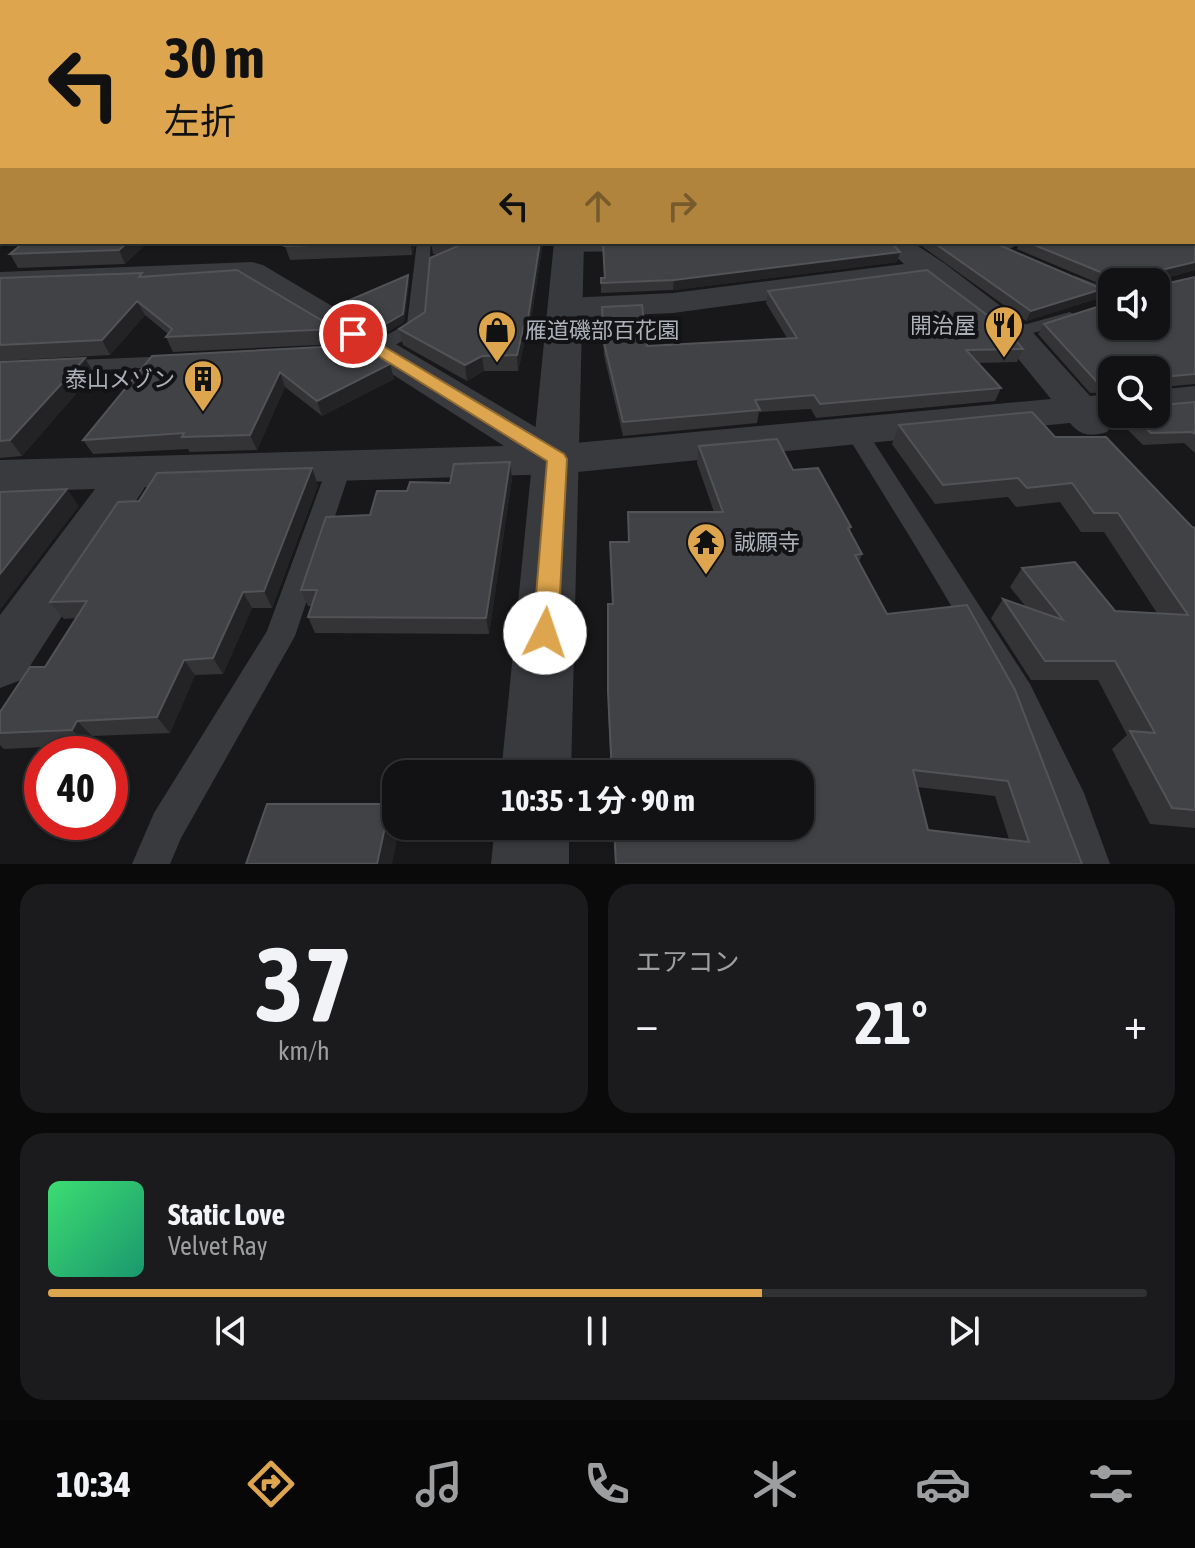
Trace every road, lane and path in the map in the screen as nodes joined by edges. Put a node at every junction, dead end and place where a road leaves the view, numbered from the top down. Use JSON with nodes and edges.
{"nodes":[{"id":1,"x":424,"y":244,"type":"edge"},
{"id":2,"x":897,"y":244,"type":"edge"},
{"id":3,"x":1011,"y":244,"type":"edge"},
{"id":4,"x":569,"y":245,"type":"edge"},
{"id":5,"x":648,"y":248,"type":"edge"},
{"id":6,"x":1024,"y":261,"type":"edge"},
{"id":7,"x":933,"y":269,"type":"junction"},
{"id":8,"x":1054,"y":272,"type":"edge"},
{"id":9,"x":0,"y":281,"type":"edge"},
{"id":10,"x":1098,"y":301,"type":"edge"},
{"id":11,"x":1098,"y":305,"type":"edge"},
{"id":12,"x":566,"y":308,"type":"junction"},
{"id":13,"x":1015,"y":333,"type":"junction"},
{"id":14,"x":369,"y":351,"type":"junction"},
{"id":15,"x":190,"y":362,"type":"edge"},
{"id":16,"x":0,"y":369,"type":"edge"},
{"id":17,"x":1195,"y":398,"type":"edge"},
{"id":18,"x":1170,"y":401,"type":"edge"},
{"id":19,"x":1096,"y":407,"type":"edge"},
{"id":20,"x":856,"y":432,"type":"junction"},
{"id":21,"x":1122,"y":454,"type":"edge"},
{"id":22,"x":557,"y":459,"type":"junction"},
{"id":23,"x":340,"y":465,"type":"junction"},
{"id":24,"x":132,"y":472,"type":"junction"},
{"id":25,"x":0,"y":476,"type":"edge"},
{"id":26,"x":0,"y":661,"type":"edge"},
{"id":27,"x":537,"y":760,"type":"edge"},
{"id":28,"x":531,"y":840,"type":"edge"},
{"id":29,"x":151,"y":864,"type":"edge"},
{"id":30,"x":530,"y":864,"type":"edge"},
{"id":31,"x":1091,"y":864,"type":"edge"}],
"edges":[{"from":1,"to":14,"type":"lane"},
{"from":2,"to":7,"type":"street"},
{"from":3,"to":6,"type":"lane"},
{"from":4,"to":5,"type":"lane"},
{"from":4,"to":12,"type":"street"},
{"from":7,"to":12,"type":"street"},
{"from":7,"to":13,"type":"street"},
{"from":8,"to":10,"type":"lane"},
{"from":9,"to":14,"type":"street"},
{"from":11,"to":13,"type":"lane"},
{"from":12,"to":22,"type":"street"},
{"from":13,"to":19,"type":"street"},
{"from":14,"to":22,"type":"street"},
{"from":15,"to":16,"type":"lane"},
{"from":17,"to":18,"type":"street"},
{"from":19,"to":20,"type":"street"},
{"from":19,"to":21,"type":"street"},
{"from":20,"to":22,"type":"street"},
{"from":20,"to":31,"type":"lane"},
{"from":22,"to":23,"type":"street"},
{"from":22,"to":27,"type":"street"},
{"from":23,"to":24,"type":"street"},
{"from":23,"to":29,"type":"lane"},
{"from":24,"to":25,"type":"street"},
{"from":24,"to":26,"type":"street"},
{"from":28,"to":30,"type":"street"}]}
